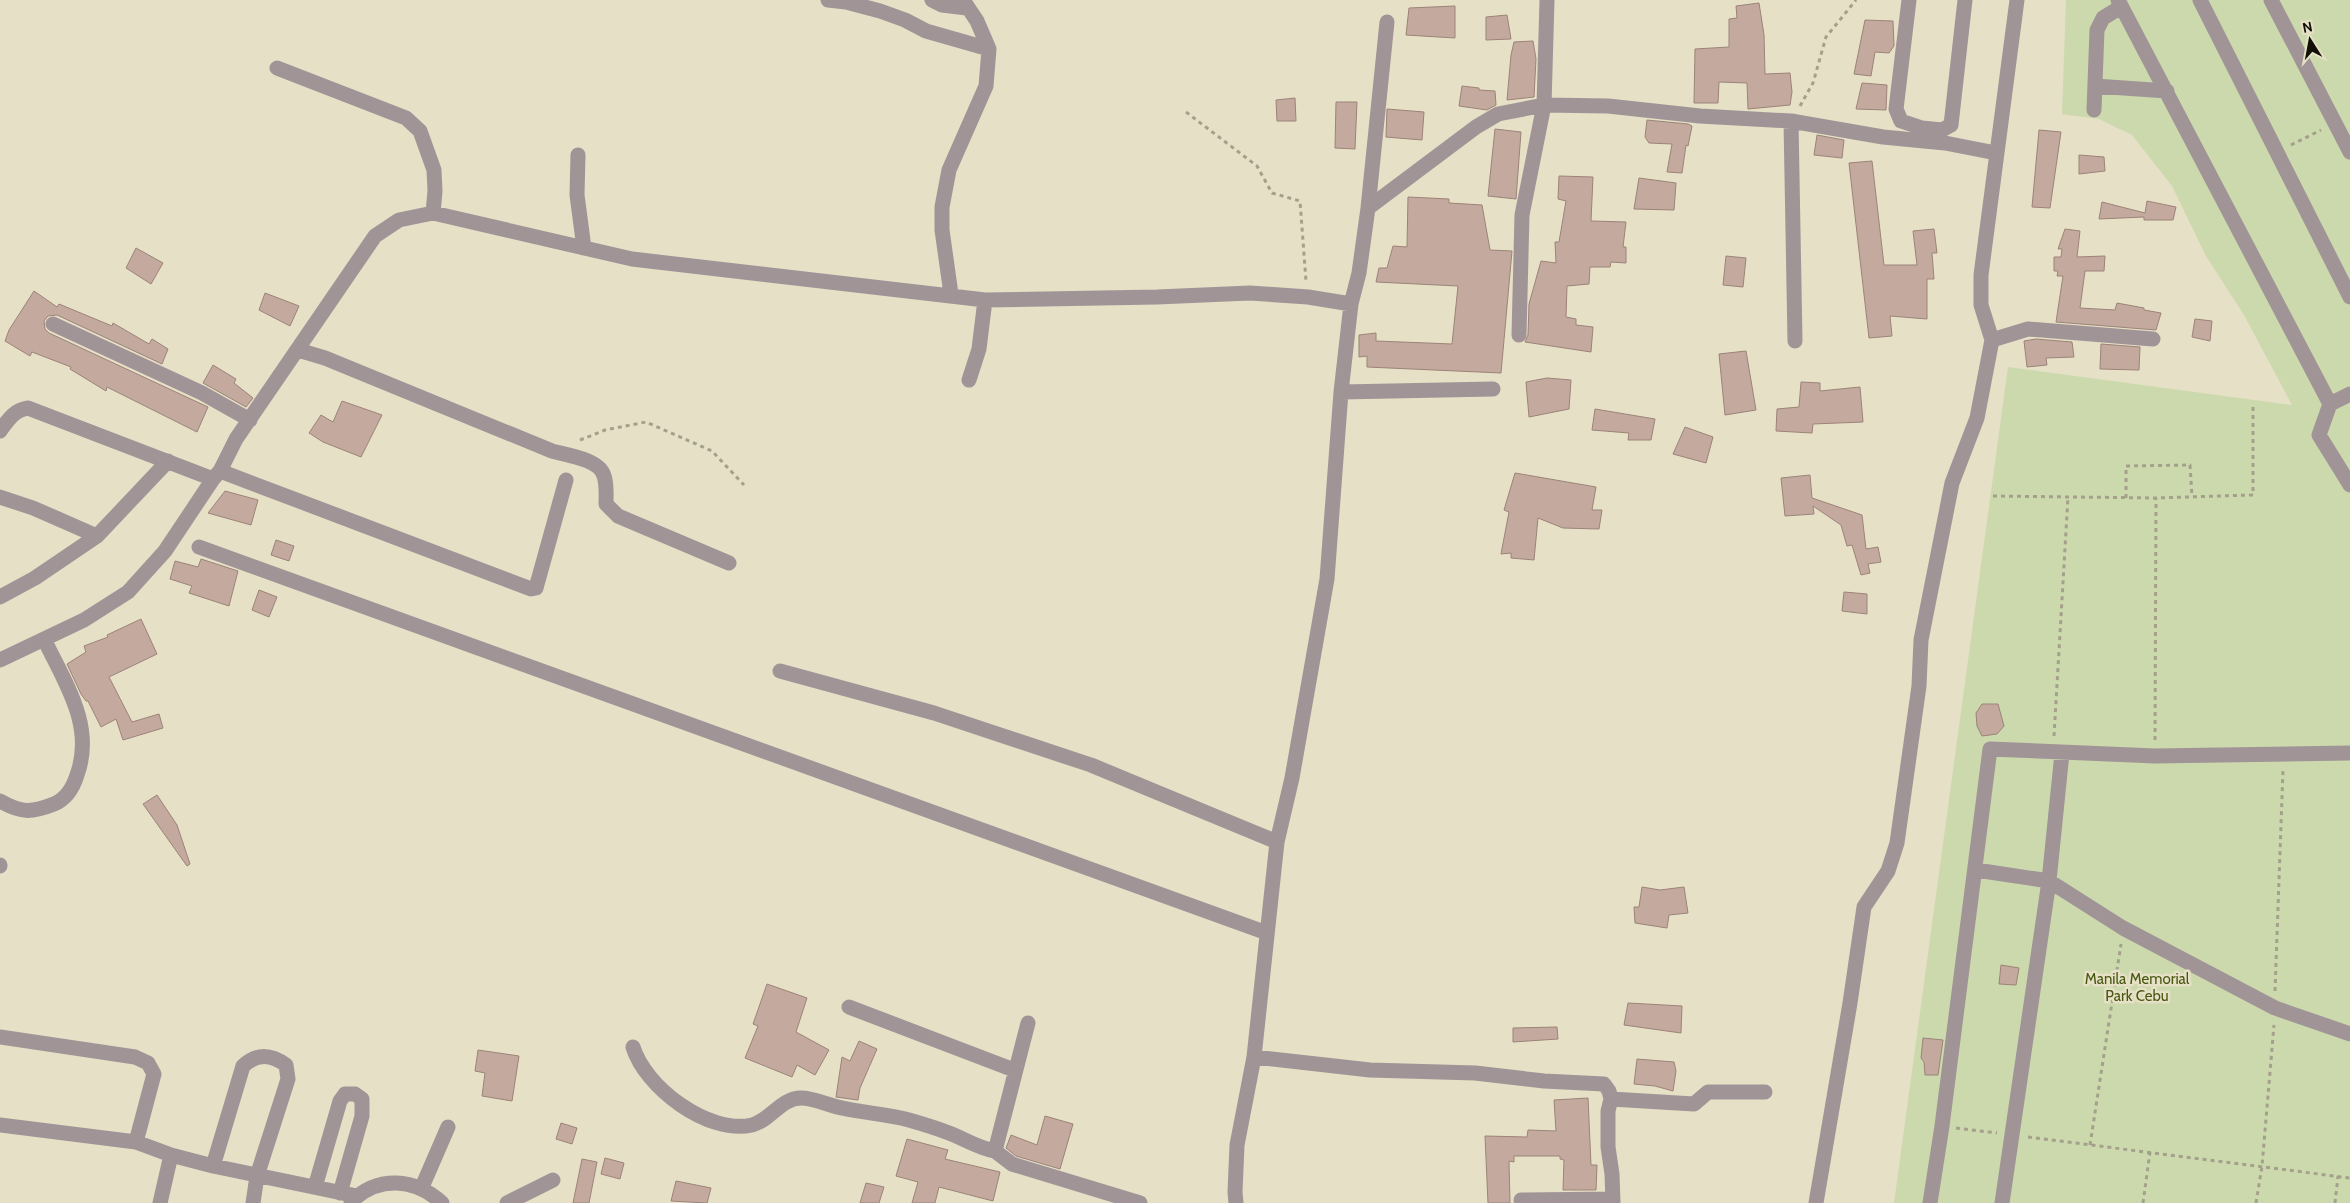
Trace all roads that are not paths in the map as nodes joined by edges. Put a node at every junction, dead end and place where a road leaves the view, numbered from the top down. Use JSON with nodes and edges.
{"nodes":[{"id":1,"x":828,"y":0,"type":"edge"},
{"id":2,"x":932,"y":0,"type":"edge"},
{"id":3,"x":1547,"y":0,"type":"edge"},
{"id":4,"x":1909,"y":0,"type":"edge"},
{"id":5,"x":1966,"y":0,"type":"edge"},
{"id":6,"x":2017,"y":0,"type":"edge"},
{"id":7,"x":2200,"y":0,"type":"edge"},
{"id":8,"x":2271,"y":0,"type":"edge"},
{"id":9,"x":2120,"y":3,"type":"edge"},
{"id":10,"x":965,"y":4,"type":"edge"},
{"id":11,"x":1387,"y":22,"type":"dead end"},
{"id":12,"x":989,"y":49,"type":"junction"},
{"id":13,"x":277,"y":68,"type":"dead end"},
{"id":14,"x":2095,"y":86,"type":"junction"},
{"id":15,"x":2167,"y":92,"type":"junction"},
{"id":16,"x":1544,"y":105,"type":"junction"},
{"id":17,"x":2094,"y":110,"type":"dead end"},
{"id":18,"x":1791,"y":121,"type":"junction"},
{"id":19,"x":2350,"y":152,"type":"edge"},
{"id":20,"x":1996,"y":153,"type":"junction"},
{"id":21,"x":578,"y":155,"type":"dead end"},
{"id":22,"x":1368,"y":208,"type":"junction"},
{"id":23,"x":433,"y":213,"type":"junction"},
{"id":24,"x":584,"y":248,"type":"junction"},
{"id":25,"x":951,"y":294,"type":"junction"},
{"id":26,"x":2350,"y":297,"type":"edge"},
{"id":27,"x":985,"y":300,"type":"junction"},
{"id":28,"x":1351,"y":304,"type":"junction"},
{"id":29,"x":53,"y":324,"type":"dead end"},
{"id":30,"x":1519,"y":335,"type":"dead end"},
{"id":31,"x":1992,"y":340,"type":"junction"},
{"id":32,"x":2153,"y":340,"type":"dead end"},
{"id":33,"x":1795,"y":341,"type":"dead end"},
{"id":34,"x":298,"y":350,"type":"junction"},
{"id":35,"x":969,"y":380,"type":"dead end"},
{"id":36,"x":1493,"y":389,"type":"dead end"},
{"id":37,"x":1341,"y":392,"type":"junction"},
{"id":38,"x":2350,"y":394,"type":"edge"},
{"id":39,"x":2330,"y":404,"type":"junction"},
{"id":40,"x":250,"y":420,"type":"junction"},
{"id":41,"x":0,"y":431,"type":"edge"},
{"id":42,"x":168,"y":461,"type":"junction"},
{"id":43,"x":216,"y":475,"type":"junction"},
{"id":44,"x":566,"y":480,"type":"dead end"},
{"id":45,"x":2350,"y":486,"type":"edge"},
{"id":46,"x":0,"y":497,"type":"edge"},
{"id":47,"x":97,"y":536,"type":"junction"},
{"id":48,"x":199,"y":547,"type":"dead end"},
{"id":49,"x":729,"y":564,"type":"dead end"},
{"id":50,"x":0,"y":597,"type":"edge"},
{"id":51,"x":44,"y":639,"type":"junction"},
{"id":52,"x":0,"y":660,"type":"edge"},
{"id":53,"x":780,"y":671,"type":"dead end"},
{"id":54,"x":2058,"y":752,"type":"junction"},
{"id":55,"x":2350,"y":753,"type":"edge"},
{"id":56,"x":0,"y":800,"type":"edge"},
{"id":57,"x":1276,"y":842,"type":"junction"},
{"id":58,"x":1976,"y":870,"type":"junction"},
{"id":59,"x":2049,"y":881,"type":"junction"},
{"id":60,"x":1267,"y":933,"type":"junction"},
{"id":61,"x":849,"y":1007,"type":"dead end"},
{"id":62,"x":1028,"y":1023,"type":"dead end"},
{"id":63,"x":2350,"y":1034,"type":"edge"},
{"id":64,"x":0,"y":1037,"type":"edge"},
{"id":65,"x":633,"y":1047,"type":"dead end"},
{"id":66,"x":1254,"y":1058,"type":"junction"},
{"id":67,"x":1014,"y":1070,"type":"junction"},
{"id":68,"x":1766,"y":1092,"type":"dead end"},
{"id":69,"x":1610,"y":1099,"type":"junction"},
{"id":70,"x":0,"y":1125,"type":"edge"},
{"id":71,"x":448,"y":1126,"type":"dead end"},
{"id":72,"x":136,"y":1142,"type":"junction"},
{"id":73,"x":995,"y":1151,"type":"junction"},
{"id":74,"x":170,"y":1154,"type":"junction"},
{"id":75,"x":213,"y":1166,"type":"junction"},
{"id":76,"x":257,"y":1176,"type":"junction"},
{"id":77,"x":553,"y":1180,"type":"dead end"},
{"id":78,"x":315,"y":1187,"type":"junction"},
{"id":79,"x":422,"y":1188,"type":"junction"},
{"id":80,"x":349,"y":1197,"type":"edge"},
{"id":81,"x":1521,"y":1200,"type":"dead end"},
{"id":82,"x":1612,"y":1201,"type":"edge"},
{"id":83,"x":160,"y":1203,"type":"edge"},
{"id":84,"x":253,"y":1203,"type":"edge"},
{"id":85,"x":442,"y":1203,"type":"edge"},
{"id":86,"x":507,"y":1203,"type":"edge"},
{"id":87,"x":1140,"y":1203,"type":"edge"},
{"id":88,"x":1236,"y":1203,"type":"edge"},
{"id":89,"x":1816,"y":1203,"type":"edge"},
{"id":90,"x":1930,"y":1203,"type":"edge"},
{"id":91,"x":2002,"y":1203,"type":"edge"}],
"edges":[{"from":1,"to":12,"type":"street"},
{"from":2,"to":10,"type":"street"},
{"from":3,"to":16,"type":"street"},
{"from":4,"to":5,"type":"street"},
{"from":6,"to":20,"type":"street"},
{"from":7,"to":26,"type":"street"},
{"from":8,"to":19,"type":"street"},
{"from":9,"to":14,"type":"street"},
{"from":9,"to":15,"type":"street"},
{"from":10,"to":12,"type":"street"},
{"from":11,"to":22,"type":"street"},
{"from":12,"to":25,"type":"street"},
{"from":13,"to":23,"type":"street"},
{"from":14,"to":15,"type":"street"},
{"from":14,"to":17,"type":"street"},
{"from":15,"to":39,"type":"street"},
{"from":16,"to":18,"type":"street"},
{"from":16,"to":22,"type":"street"},
{"from":16,"to":30,"type":"street"},
{"from":18,"to":20,"type":"street"},
{"from":18,"to":33,"type":"street"},
{"from":20,"to":31,"type":"street"},
{"from":21,"to":24,"type":"street"},
{"from":22,"to":28,"type":"street"},
{"from":23,"to":24,"type":"street"},
{"from":23,"to":34,"type":"street"},
{"from":24,"to":25,"type":"street"},
{"from":25,"to":27,"type":"street"},
{"from":27,"to":28,"type":"street"},
{"from":27,"to":35,"type":"street"},
{"from":28,"to":37,"type":"street"},
{"from":29,"to":40,"type":"street"},
{"from":31,"to":32,"type":"street"},
{"from":31,"to":89,"type":"street"},
{"from":34,"to":40,"type":"street"},
{"from":34,"to":49,"type":"street"},
{"from":36,"to":37,"type":"street"},
{"from":37,"to":57,"type":"street"},
{"from":38,"to":39,"type":"street"},
{"from":39,"to":45,"type":"street"},
{"from":40,"to":43,"type":"street"},
{"from":41,"to":42,"type":"street"},
{"from":42,"to":43,"type":"street"},
{"from":42,"to":47,"type":"street"},
{"from":43,"to":44,"type":"street"},
{"from":43,"to":51,"type":"street"},
{"from":46,"to":47,"type":"street"},
{"from":47,"to":50,"type":"street"},
{"from":48,"to":60,"type":"street"},
{"from":51,"to":52,"type":"street"},
{"from":51,"to":56,"type":"street"},
{"from":53,"to":57,"type":"street"},
{"from":54,"to":55,"type":"street"},
{"from":54,"to":58,"type":"street"},
{"from":54,"to":59,"type":"street"},
{"from":57,"to":60,"type":"street"},
{"from":58,"to":59,"type":"street"},
{"from":58,"to":90,"type":"street"},
{"from":59,"to":63,"type":"street"},
{"from":59,"to":91,"type":"street"},
{"from":60,"to":66,"type":"street"},
{"from":61,"to":67,"type":"street"},
{"from":62,"to":67,"type":"street"},
{"from":64,"to":72,"type":"street"},
{"from":65,"to":73,"type":"street"},
{"from":66,"to":69,"type":"street"},
{"from":66,"to":88,"type":"street"},
{"from":67,"to":73,"type":"street"},
{"from":68,"to":69,"type":"street"},
{"from":69,"to":82,"type":"street"},
{"from":70,"to":72,"type":"street"},
{"from":71,"to":79,"type":"street"},
{"from":72,"to":74,"type":"street"},
{"from":73,"to":87,"type":"street"},
{"from":74,"to":75,"type":"street"},
{"from":74,"to":83,"type":"street"},
{"from":75,"to":76,"type":"street"},
{"from":75,"to":76,"type":"street"},
{"from":76,"to":78,"type":"street"},
{"from":76,"to":84,"type":"street"},
{"from":77,"to":86,"type":"street"},
{"from":78,"to":80,"type":"street"},
{"from":78,"to":80,"type":"street"},
{"from":79,"to":80,"type":"street"},
{"from":79,"to":85,"type":"street"},
{"from":81,"to":82,"type":"street"}]}
